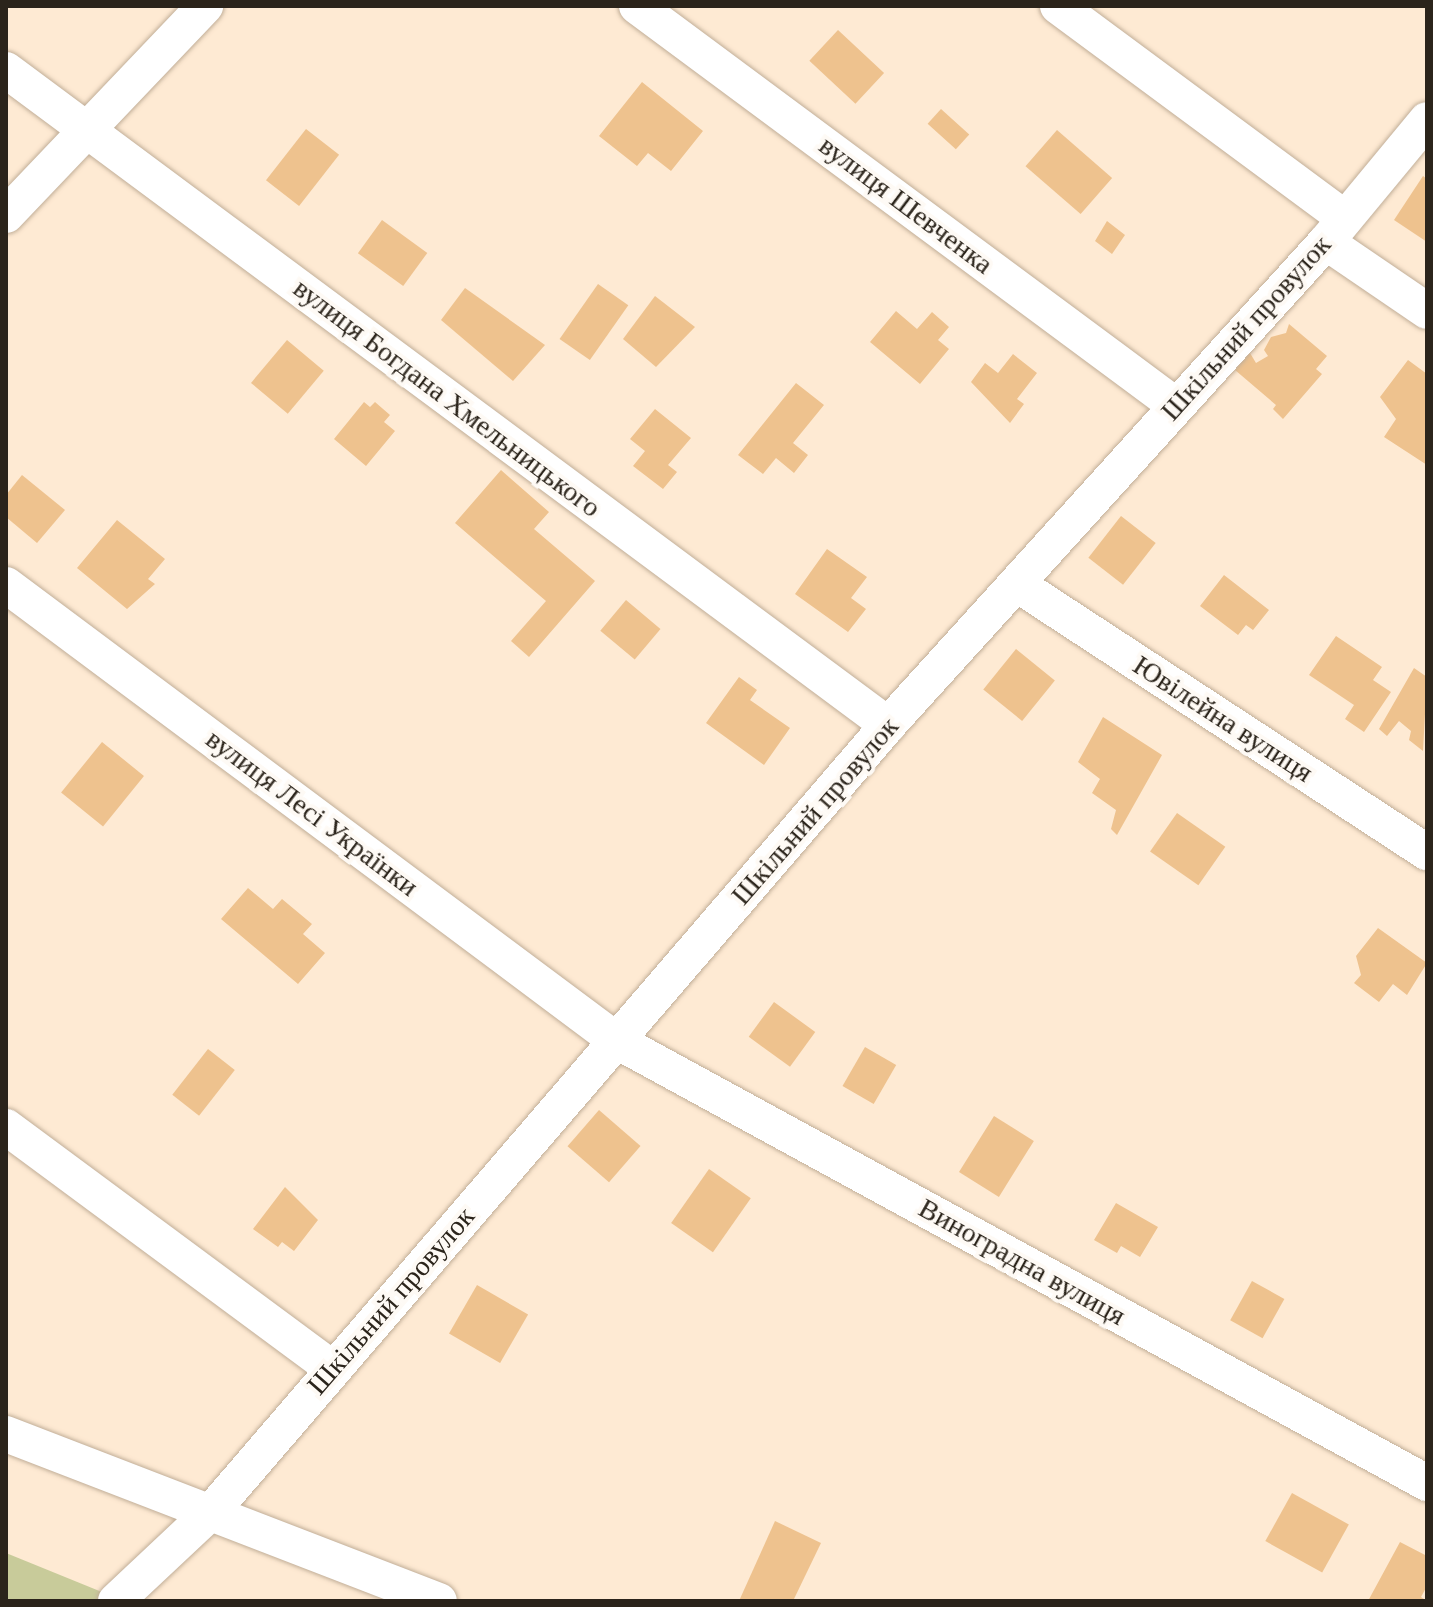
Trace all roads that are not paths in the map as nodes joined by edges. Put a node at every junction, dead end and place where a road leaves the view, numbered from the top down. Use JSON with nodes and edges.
{"nodes":[{"id":1,"x":205,"y":6,"type":"edge"},
{"id":2,"x":637,"y":6,"type":"edge"},
{"id":3,"x":1058,"y":6,"type":"edge"},
{"id":4,"x":6,"y":70,"type":"edge"},
{"id":5,"x":1427,"y":120,"type":"edge"},
{"id":6,"x":89,"y":132,"type":"junction"},
{"id":7,"x":6,"y":215,"type":"edge"},
{"id":8,"x":1336,"y":230,"type":"junction"},
{"id":9,"x":1427,"y":311,"type":"edge"},
{"id":10,"x":1175,"y":405,"type":"junction"},
{"id":11,"x":6,"y":585,"type":"edge"},
{"id":12,"x":1020,"y":586,"type":"junction"},
{"id":13,"x":888,"y":725,"type":"junction"},
{"id":14,"x":1427,"y":852,"type":"edge"},
{"id":15,"x":617,"y":1041,"type":"junction"},
{"id":16,"x":6,"y":1127,"type":"edge"},
{"id":17,"x":332,"y":1368,"type":"junction"},
{"id":18,"x":6,"y":1434,"type":"edge"},
{"id":19,"x":1427,"y":1483,"type":"edge"},
{"id":20,"x":212,"y":1511,"type":"junction"},
{"id":21,"x":116,"y":1601,"type":"edge"},
{"id":22,"x":439,"y":1601,"type":"edge"}],
"edges":[{"from":1,"to":6,"type":"street"},
{"from":2,"to":10,"type":"street","name":"вулиця Шевченка"},
{"from":3,"to":8,"type":"street"},
{"from":4,"to":6,"type":"street","name":"вулиця Богдана Хмельницького"},
{"from":5,"to":8,"type":"street","name":"Шкільний провулок"},
{"from":6,"to":7,"type":"street"},
{"from":6,"to":13,"type":"street","name":"вулиця Богдана Хмельницького"},
{"from":8,"to":9,"type":"street"},
{"from":8,"to":10,"type":"street","name":"Шкільний провулок"},
{"from":10,"to":12,"type":"street","name":"Шкільний провулок"},
{"from":11,"to":15,"type":"street","name":"вулиця Лесі Українки"},
{"from":12,"to":13,"type":"street","name":"Шкільний провулок"},
{"from":12,"to":14,"type":"street","name":"Ювілейна вулиця"},
{"from":13,"to":15,"type":"street","name":"Шкільний провулок"},
{"from":15,"to":17,"type":"street","name":"Шкільний провулок"},
{"from":15,"to":19,"type":"street","name":"Виноградна вулиця"},
{"from":16,"to":17,"type":"street"},
{"from":17,"to":20,"type":"street","name":"Шкільний провулок"},
{"from":18,"to":20,"type":"street"},
{"from":20,"to":21,"type":"street","name":"Шкільний провулок"},
{"from":20,"to":22,"type":"street"}]}
